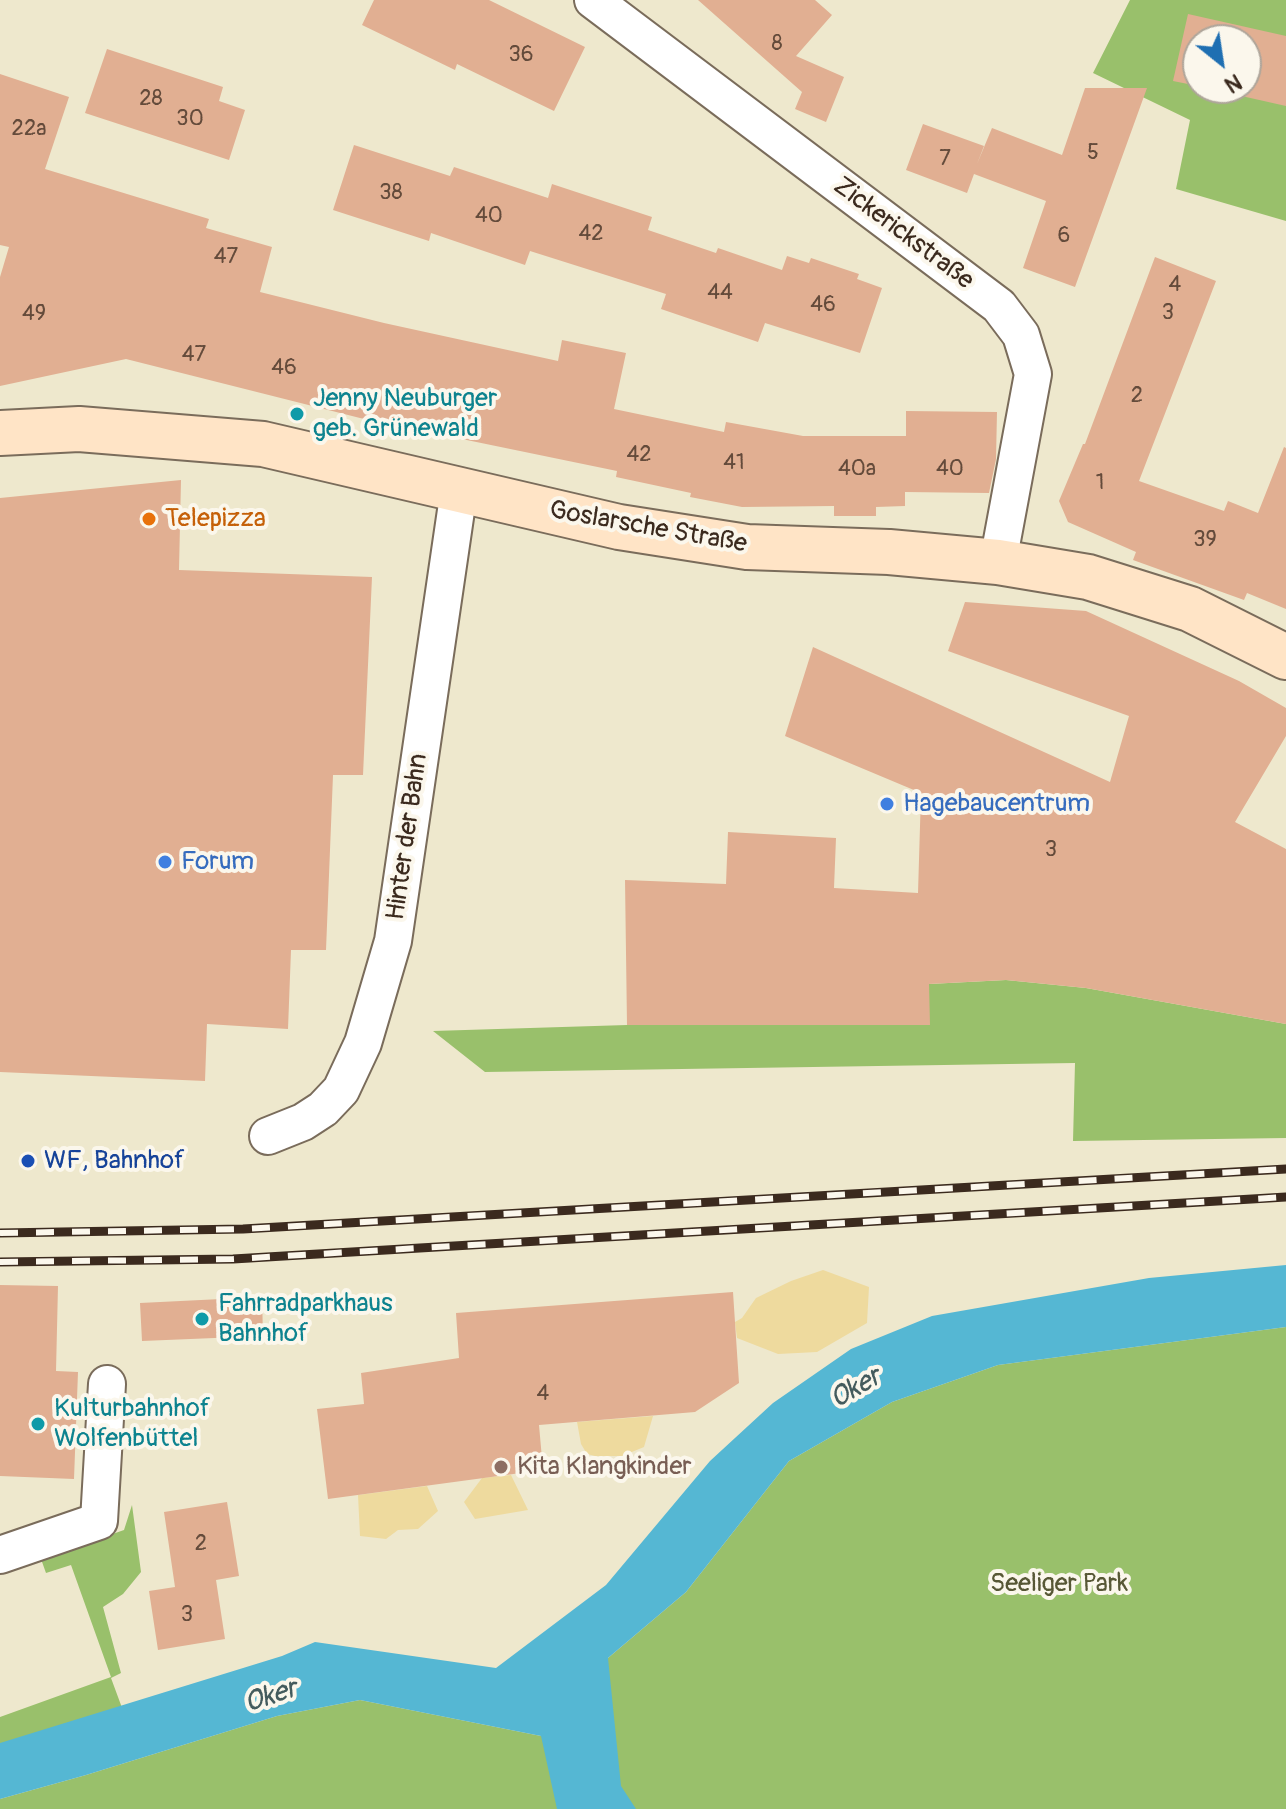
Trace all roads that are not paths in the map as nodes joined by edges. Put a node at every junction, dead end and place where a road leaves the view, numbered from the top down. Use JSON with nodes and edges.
{"nodes":[{"id":1,"x":593,"y":0,"type":"edge"},
{"id":2,"x":0,"y":433,"type":"edge"},
{"id":3,"x":459,"y":490,"type":"junction"},
{"id":4,"x":998,"y":562,"type":"junction"},
{"id":5,"x":1286,"y":657,"type":"edge"},
{"id":6,"x":268,"y":1136,"type":"dead end"},
{"id":7,"x":107,"y":1384,"type":"dead end"},
{"id":8,"x":0,"y":1555,"type":"edge"}],
"edges":[{"from":1,"to":4,"type":"street","name":"Zickerickstraße"},
{"from":2,"to":3,"type":"main road","name":"Goslarsche Straße"},
{"from":3,"to":4,"type":"main road","name":"Goslarsche Straße"},
{"from":3,"to":6,"type":"street","name":"Hinter der Bahn"},
{"from":4,"to":5,"type":"main road","name":"Goslarsche Straße"},
{"from":7,"to":8,"type":"street"}]}
